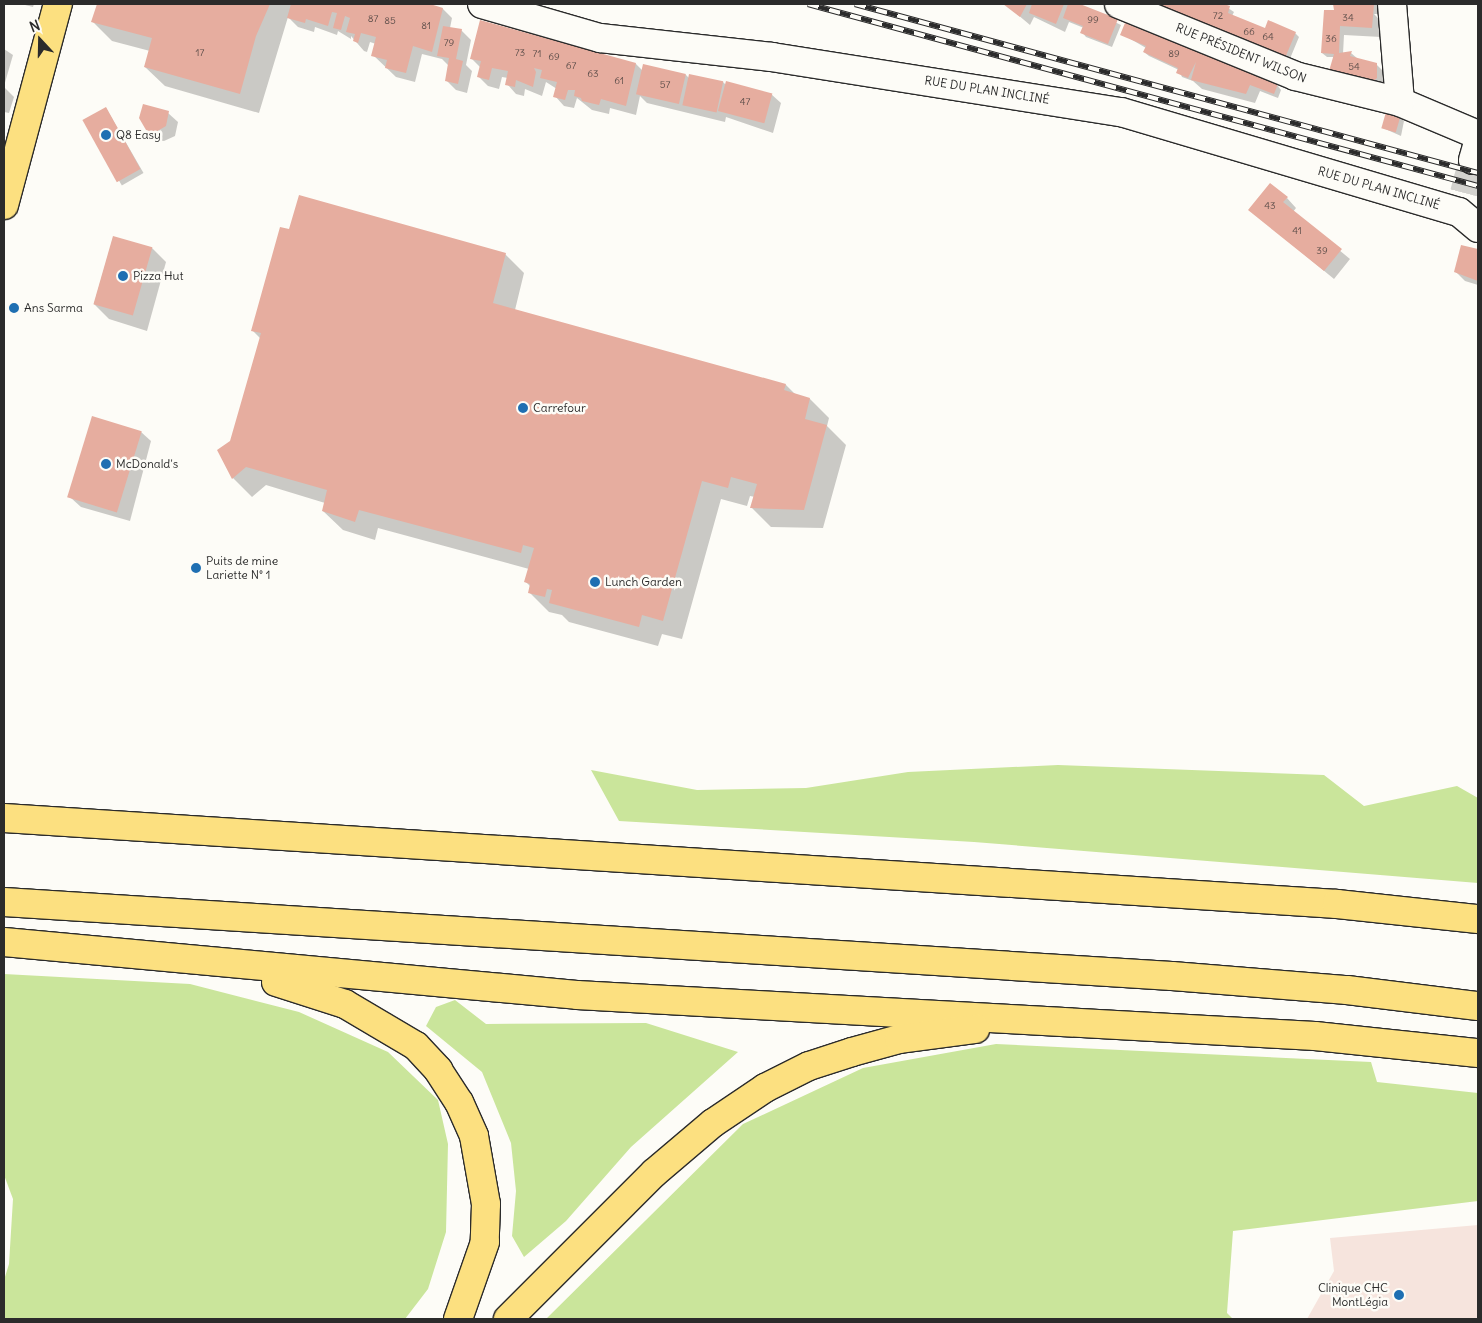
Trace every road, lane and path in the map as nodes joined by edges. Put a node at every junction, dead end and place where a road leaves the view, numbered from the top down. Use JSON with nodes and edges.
{"nodes":[{"id":1,"x":58,"y":4,"type":"edge"},
{"id":2,"x":482,"y":4,"type":"edge"},
{"id":3,"x":1119,"y":4,"type":"edge"},
{"id":4,"x":1392,"y":4,"type":"edge"},
{"id":5,"x":1400,"y":102,"type":"junction"},
{"id":6,"x":1477,"y":146,"type":"edge"},
{"id":7,"x":4,"y":205,"type":"edge"},
{"id":8,"x":1467,"y":211,"type":"edge"},
{"id":9,"x":4,"y":818,"type":"edge"},
{"id":10,"x":4,"y":902,"type":"edge"},
{"id":11,"x":1478,"y":919,"type":"edge"},
{"id":12,"x":4,"y":942,"type":"edge"},
{"id":13,"x":167,"y":959,"type":"junction"},
{"id":14,"x":1478,"y":1006,"type":"edge"},
{"id":15,"x":1147,"y":1026,"type":"junction"},
{"id":16,"x":1478,"y":1053,"type":"edge"},
{"id":17,"x":458,"y":1319,"type":"edge"},
{"id":18,"x":508,"y":1319,"type":"edge"}],
"edges":[{"from":1,"to":7,"type":"main road"},
{"from":2,"to":8,"type":"street","name":"RUE DU PLAN INCLINÉ"},
{"from":3,"to":5,"type":"street","name":"RUE PRÉSIDENT WILSON"},
{"from":4,"to":5,"type":"street"},
{"from":5,"to":6,"type":"street","name":"RUE PRÉSIDENT WILSON"},
{"from":9,"to":11,"type":"main road"},
{"from":10,"to":14,"type":"main road"},
{"from":12,"to":13,"type":"main road"},
{"from":13,"to":15,"type":"main road"},
{"from":13,"to":17,"type":"main road"},
{"from":15,"to":16,"type":"main road"},
{"from":15,"to":18,"type":"main road"}]}
